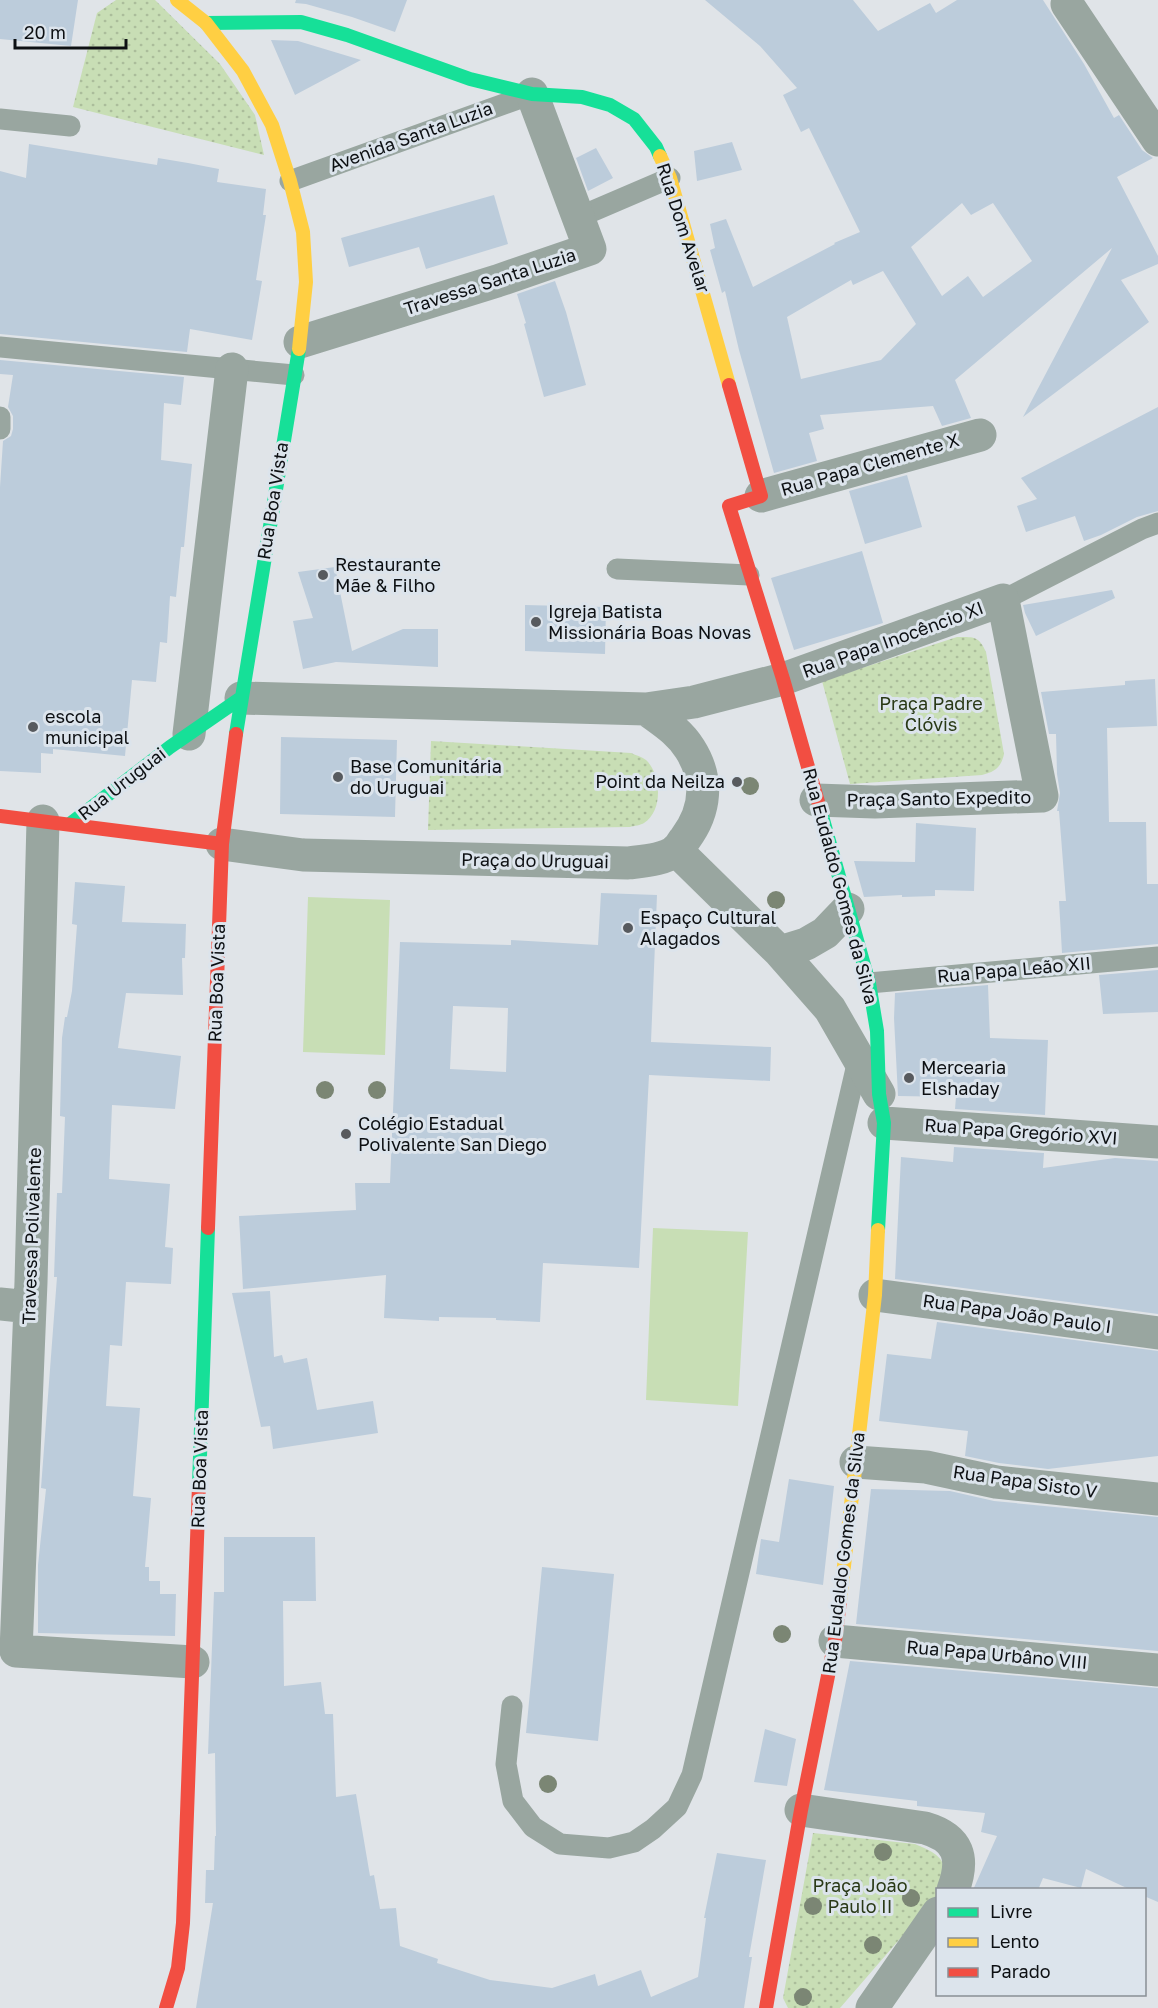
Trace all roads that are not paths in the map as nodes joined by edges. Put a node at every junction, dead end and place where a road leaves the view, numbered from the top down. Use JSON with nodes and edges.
{"nodes":[{"id":1,"x":177,"y":0,"type":"edge"},
{"id":2,"x":1067,"y":4,"type":"dead end"},
{"id":3,"x":206,"y":23,"type":"junction"},
{"id":4,"x":532,"y":94,"type":"junction"},
{"id":5,"x":0,"y":118,"type":"edge"},
{"id":6,"x":70,"y":126,"type":"dead end"},
{"id":7,"x":1158,"y":140,"type":"edge"},
{"id":8,"x":670,"y":178,"type":"junction"},
{"id":9,"x":290,"y":181,"type":"junction"},
{"id":10,"x":579,"y":217,"type":"junction"},
{"id":11,"x":300,"y":342,"type":"junction"},
{"id":12,"x":0,"y":347,"type":"edge"},
{"id":13,"x":232,"y":369,"type":"junction"},
{"id":14,"x":294,"y":375,"type":"junction"},
{"id":15,"x":0,"y":417,"type":"edge"},
{"id":16,"x":0,"y":429,"type":"edge"},
{"id":17,"x":980,"y":435,"type":"dead end"},
{"id":18,"x":761,"y":496,"type":"junction"},
{"id":19,"x":1158,"y":524,"type":"edge"},
{"id":20,"x":617,"y":568,"type":"dead end"},
{"id":21,"x":749,"y":575,"type":"junction"},
{"id":22,"x":1003,"y":600,"type":"junction"},
{"id":23,"x":783,"y":679,"type":"junction"},
{"id":24,"x":241,"y":698,"type":"junction"},
{"id":25,"x":646,"y":709,"type":"junction"},
{"id":26,"x":189,"y":734,"type":"junction"},
{"id":27,"x":816,"y":800,"type":"junction"},
{"id":28,"x":0,"y":816,"type":"edge"},
{"id":29,"x":56,"y":822,"type":"junction"},
{"id":30,"x":222,"y":844,"type":"junction"},
{"id":31,"x":676,"y":850,"type":"junction"},
{"id":32,"x":848,"y":909,"type":"junction"},
{"id":33,"x":780,"y":952,"type":"junction"},
{"id":34,"x":1158,"y":957,"type":"edge"},
{"id":35,"x":869,"y":983,"type":"junction"},
{"id":36,"x":858,"y":1060,"type":"junction"},
{"id":37,"x":882,"y":1109,"type":"junction"},
{"id":38,"x":1158,"y":1142,"type":"edge"},
{"id":39,"x":875,"y":1295,"type":"junction"},
{"id":40,"x":15,"y":1305,"type":"edge"},
{"id":41,"x":1158,"y":1333,"type":"edge"},
{"id":42,"x":856,"y":1462,"type":"junction"},
{"id":43,"x":1158,"y":1499,"type":"edge"},
{"id":44,"x":11,"y":1500,"type":"edge"},
{"id":45,"x":835,"y":1641,"type":"junction"},
{"id":46,"x":193,"y":1662,"type":"junction"},
{"id":47,"x":1158,"y":1670,"type":"edge"},
{"id":48,"x":512,"y":1706,"type":"dead end"},
{"id":49,"x":801,"y":1810,"type":"junction"},
{"id":50,"x":954,"y":1888,"type":"edge"},
{"id":51,"x":936,"y":1916,"type":"edge"},
{"id":52,"x":167,"y":2008,"type":"edge"},
{"id":53,"x":766,"y":2008,"type":"edge"},
{"id":54,"x":872,"y":2008,"type":"edge"}],
"edges":[{"from":1,"to":3,"type":"street","name":"Rua Boa Vista"},
{"from":2,"to":7,"type":"street"},
{"from":3,"to":4,"type":"street","name":"Rua Dom Avelar"},
{"from":3,"to":9,"type":"street","name":"Rua Boa Vista"},
{"from":4,"to":8,"type":"street","name":"Rua Dom Avelar"},
{"from":4,"to":9,"type":"lane","name":"Avenida Santa Luzia"},
{"from":4,"to":10,"type":"street","name":"Travessa Santa Luzia"},
{"from":5,"to":6,"type":"lane"},
{"from":8,"to":10,"type":"lane"},
{"from":8,"to":18,"type":"street","name":"Rua Dom Avelar"},
{"from":9,"to":11,"type":"street","name":"Rua Boa Vista"},
{"from":10,"to":11,"type":"street","name":"Travessa Santa Luzia"},
{"from":11,"to":14,"type":"street","name":"Rua Boa Vista"},
{"from":12,"to":13,"type":"lane"},
{"from":13,"to":14,"type":"lane"},
{"from":13,"to":26,"type":"street"},
{"from":14,"to":24,"type":"street","name":"Rua Boa Vista"},
{"from":15,"to":16,"type":"lane"},
{"from":17,"to":18,"type":"street","name":"Rua Papa Clemente X"},
{"from":18,"to":21,"type":"street"},
{"from":19,"to":22,"type":"lane"},
{"from":20,"to":21,"type":"lane"},
{"from":21,"to":23,"type":"street"},
{"from":22,"to":23,"type":"street","name":"Rua Papa Inocêncio XI"},
{"from":22,"to":27,"type":"street","name":"Praça Santo Expedito"},
{"from":23,"to":25,"type":"street"},
{"from":23,"to":27,"type":"street","name":"Rua Eudaldo Gomes da Silva"},
{"from":24,"to":25,"type":"street"},
{"from":24,"to":26,"type":"street","name":"Rua Uruguai"},
{"from":24,"to":30,"type":"street","name":"Rua Boa Vista"},
{"from":25,"to":31,"type":"street"},
{"from":26,"to":29,"type":"street","name":"Rua Uruguai"},
{"from":27,"to":32,"type":"street","name":"Rua Eudaldo Gomes da Silva"},
{"from":28,"to":29,"type":"street"},
{"from":29,"to":30,"type":"street","name":"Rua Uruguai"},
{"from":29,"to":40,"type":"street","name":"Travessa Polivalente"},
{"from":30,"to":31,"type":"street","name":"Praça do Uruguai"},
{"from":30,"to":46,"type":"street","name":"Rua Boa Vista"},
{"from":31,"to":33,"type":"street"},
{"from":32,"to":33,"type":"street"},
{"from":32,"to":35,"type":"street","name":"Rua Eudaldo Gomes da Silva"},
{"from":33,"to":36,"type":"street"},
{"from":34,"to":35,"type":"lane","name":"Rua Papa Leão XII"},
{"from":35,"to":37,"type":"street","name":"Rua Eudaldo Gomes da Silva"},
{"from":36,"to":37,"type":"street"},
{"from":36,"to":48,"type":"lane"},
{"from":37,"to":38,"type":"street","name":"Rua Papa Gregório XVI"},
{"from":37,"to":39,"type":"street","name":"Rua Eudaldo Gomes da Silva"},
{"from":39,"to":41,"type":"street","name":"Rua Papa João Paulo I"},
{"from":39,"to":42,"type":"street","name":"Rua Eudaldo Gomes da Silva"},
{"from":40,"to":44,"type":"street","name":"Travessa Polivalente"},
{"from":42,"to":43,"type":"street","name":"Rua Papa Sisto V"},
{"from":42,"to":45,"type":"street","name":"Rua Eudaldo Gomes da Silva"},
{"from":44,"to":46,"type":"street","name":"Travessa Polivalente"},
{"from":45,"to":47,"type":"street","name":"Rua Papa Urbâno VIII"},
{"from":45,"to":49,"type":"street","name":"Rua Eudaldo Gomes da Silva"},
{"from":46,"to":52,"type":"street","name":"Rua Boa Vista"},
{"from":49,"to":50,"type":"street"},
{"from":49,"to":53,"type":"street","name":"Rua Eudaldo Gomes da Silva"},
{"from":51,"to":54,"type":"street"}]}
